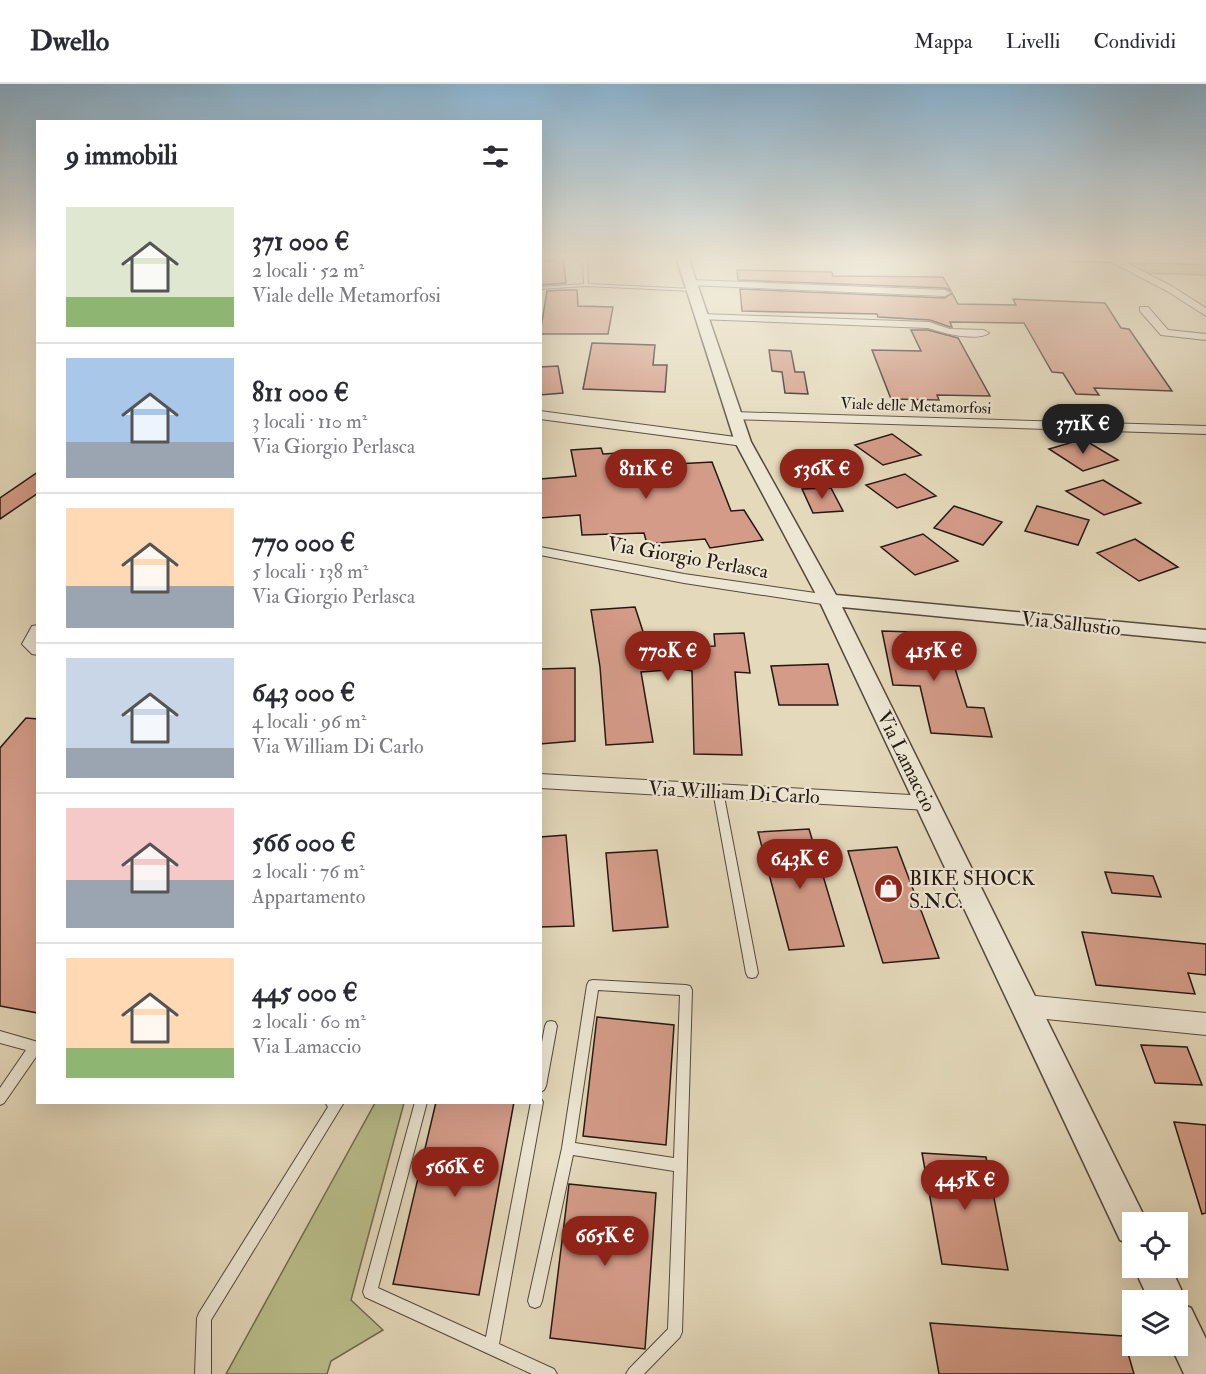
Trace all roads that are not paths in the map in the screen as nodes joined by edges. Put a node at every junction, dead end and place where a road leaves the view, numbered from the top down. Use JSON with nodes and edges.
{"nodes":[{"id":1,"x":702,"y":317,"type":"edge"},
{"id":2,"x":708,"y":317,"type":"edge"},
{"id":3,"x":1151,"y":317,"type":"edge"},
{"id":4,"x":984,"y":333,"type":"dead end"},
{"id":5,"x":1206,"y":337,"type":"edge"},
{"id":6,"x":542,"y":415,"type":"edge"},
{"id":7,"x":733,"y":416,"type":"junction"},
{"id":8,"x":1206,"y":430,"type":"edge"},
{"id":9,"x":743,"y":442,"type":"junction"},
{"id":10,"x":542,"y":551,"type":"edge"},
{"id":11,"x":829,"y":600,"type":"junction"},
{"id":12,"x":36,"y":634,"type":"edge"},
{"id":13,"x":1206,"y":636,"type":"edge"},
{"id":14,"x":36,"y":648,"type":"edge"},
{"id":15,"x":542,"y":781,"type":"edge"},
{"id":16,"x":718,"y":791,"type":"junction"},
{"id":17,"x":928,"y":803,"type":"junction"},
{"id":18,"x":752,"y":973,"type":"dead end"},
{"id":19,"x":1026,"y":1006,"type":"junction"},
{"id":20,"x":1206,"y":1024,"type":"edge"},
{"id":21,"x":551,"y":1026,"type":"dead end"},
{"id":22,"x":0,"y":1037,"type":"edge"},
{"id":23,"x":36,"y":1048,"type":"edge"},
{"id":24,"x":542,"y":1075,"type":"edge"},
{"id":25,"x":0,"y":1099,"type":"edge"},
{"id":26,"x":334,"y":1104,"type":"edge"},
{"id":27,"x":420,"y":1104,"type":"edge"},
{"id":28,"x":537,"y":1104,"type":"edge"},
{"id":29,"x":568,"y":1148,"type":"junction"},
{"id":30,"x":680,"y":1165,"type":"junction"},
{"id":31,"x":1124,"y":1212,"type":"edge"},
{"id":32,"x":535,"y":1301,"type":"dead end"},
{"id":33,"x":1188,"y":1342,"type":"edge"},
{"id":34,"x":491,"y":1348,"type":"junction"},
{"id":35,"x":203,"y":1374,"type":"edge"},
{"id":36,"x":549,"y":1374,"type":"edge"},
{"id":37,"x":634,"y":1374,"type":"edge"},
{"id":38,"x":1203,"y":1374,"type":"edge"}],
"edges":[{"from":1,"to":7,"type":"street","name":"Via Lamaccio"},
{"from":2,"to":4,"type":"street"},
{"from":3,"to":5,"type":"street"},
{"from":6,"to":9,"type":"street"},
{"from":7,"to":8,"type":"street","name":"Viale delle Metamorfosi"},
{"from":7,"to":9,"type":"street","name":"Via Lamaccio"},
{"from":9,"to":11,"type":"street","name":"Via Lamaccio"},
{"from":10,"to":11,"type":"street","name":"Via Giorgio Perlasca"},
{"from":11,"to":13,"type":"street","name":"Via Sallustio"},
{"from":11,"to":17,"type":"street","name":"Via Lamaccio"},
{"from":12,"to":14,"type":"street"},
{"from":15,"to":16,"type":"street","name":"Via William Di Carlo"},
{"from":16,"to":17,"type":"street","name":"Via William Di Carlo"},
{"from":16,"to":18,"type":"lane"},
{"from":17,"to":19,"type":"street","name":"Via Lamaccio"},
{"from":19,"to":20,"type":"street"},
{"from":19,"to":31,"type":"street","name":"Via Lamaccio"},
{"from":21,"to":24,"type":"lane"},
{"from":22,"to":23,"type":"lane"},
{"from":23,"to":25,"type":"lane"},
{"from":26,"to":35,"type":"lane"},
{"from":27,"to":34,"type":"lane"},
{"from":28,"to":34,"type":"lane"},
{"from":29,"to":30,"type":"lane"},
{"from":29,"to":30,"type":"lane"},
{"from":29,"to":32,"type":"lane"},
{"from":30,"to":37,"type":"lane"},
{"from":33,"to":38,"type":"street"},
{"from":34,"to":36,"type":"lane"}]}
